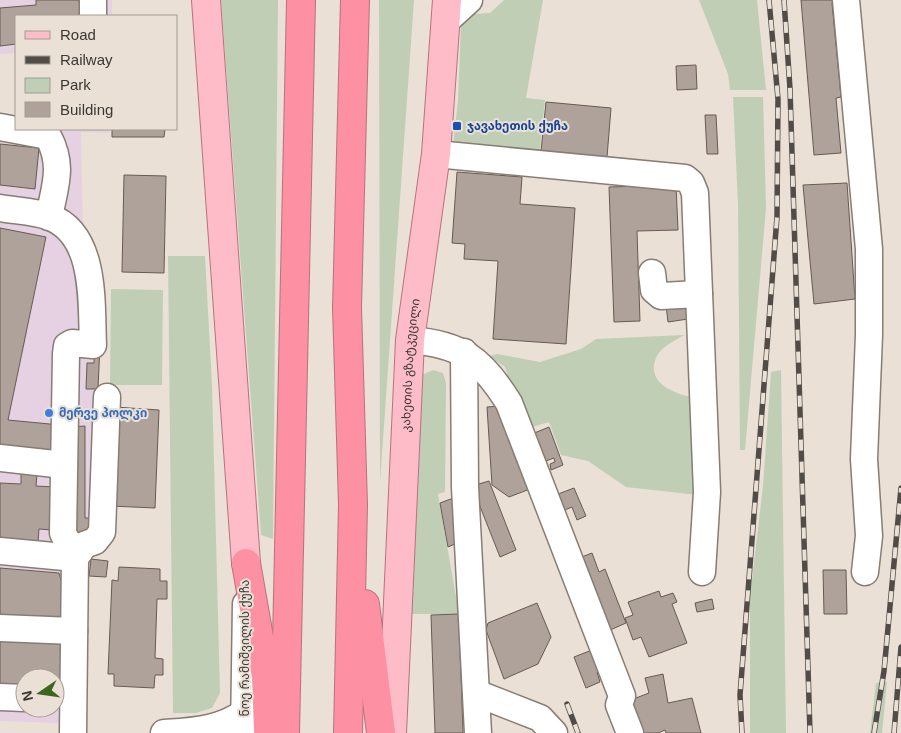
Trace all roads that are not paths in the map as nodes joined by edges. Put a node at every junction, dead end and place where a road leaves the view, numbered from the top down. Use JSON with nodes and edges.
{"nodes":[{"id":1,"x":92,"y":0,"type":"edge"},
{"id":2,"x":206,"y":0,"type":"edge"},
{"id":3,"x":301,"y":0,"type":"edge"},
{"id":4,"x":355,"y":0,"type":"edge"},
{"id":5,"x":469,"y":0,"type":"edge"},
{"id":6,"x":846,"y":0,"type":"edge"},
{"id":7,"x":446,"y":10,"type":"edge"},
{"id":8,"x":93,"y":15,"type":"edge"},
{"id":9,"x":0,"y":127,"type":"edge"},
{"id":10,"x":15,"y":130,"type":"edge"},
{"id":11,"x":16,"y":130,"type":"edge"},
{"id":12,"x":436,"y":154,"type":"junction"},
{"id":13,"x":0,"y":208,"type":"edge"},
{"id":14,"x":49,"y":217,"type":"junction"},
{"id":15,"x":652,"y":273,"type":"dead end"},
{"id":16,"x":699,"y":294,"type":"junction"},
{"id":17,"x":410,"y":340,"type":"junction"},
{"id":18,"x":701,"y":347,"type":"junction"},
{"id":19,"x":464,"y":352,"type":"junction"},
{"id":20,"x":684,"y":367,"type":"dead end"},
{"id":21,"x":108,"y":397,"type":"dead end"},
{"id":22,"x":0,"y":458,"type":"edge"},
{"id":23,"x":64,"y":465,"type":"junction"},
{"id":24,"x":353,"y":505,"type":"junction"},
{"id":25,"x":0,"y":551,"type":"edge"},
{"id":26,"x":78,"y":555,"type":"junction"},
{"id":27,"x":246,"y":563,"type":"junction"},
{"id":28,"x":702,"y":572,"type":"dead end"},
{"id":29,"x":865,"y":572,"type":"dead end"},
{"id":30,"x":0,"y":628,"type":"edge"},
{"id":31,"x":74,"y":631,"type":"junction"},
{"id":32,"x":65,"y":692,"type":"edge"},
{"id":33,"x":476,"y":692,"type":"junction"},
{"id":34,"x":0,"y":697,"type":"edge"},
{"id":35,"x":15,"y":698,"type":"edge"},
{"id":36,"x":65,"y":703,"type":"edge"},
{"id":37,"x":245,"y":723,"type":"edge"},
{"id":38,"x":390,"y":732,"type":"edge"},
{"id":39,"x":73,"y":733,"type":"edge"},
{"id":40,"x":164,"y":733,"type":"edge"},
{"id":41,"x":268,"y":733,"type":"edge"},
{"id":42,"x":285,"y":733,"type":"edge"},
{"id":43,"x":348,"y":733,"type":"edge"},
{"id":44,"x":478,"y":733,"type":"edge"},
{"id":45,"x":554,"y":733,"type":"edge"},
{"id":46,"x":630,"y":733,"type":"edge"}],
"edges":[{"from":1,"to":8,"type":"street"},
{"from":2,"to":27,"type":"main road"},
{"from":3,"to":42,"type":"highway"},
{"from":4,"to":24,"type":"highway"},
{"from":5,"to":7,"type":"street"},
{"from":6,"to":29,"type":"street"},
{"from":7,"to":12,"type":"main road","name":"კახეთის გზატკეცილი"},
{"from":9,"to":10,"type":"street"},
{"from":11,"to":14,"type":"street"},
{"from":12,"to":16,"type":"street"},
{"from":12,"to":17,"type":"main road","name":"კახეთის გზატკეცილი"},
{"from":13,"to":14,"type":"street"},
{"from":14,"to":23,"type":"street"},
{"from":15,"to":16,"type":"street"},
{"from":16,"to":18,"type":"street"},
{"from":17,"to":19,"type":"street"},
{"from":17,"to":38,"type":"main road","name":"კახეთის გზატკეცილი"},
{"from":18,"to":20,"type":"street"},
{"from":18,"to":28,"type":"street"},
{"from":19,"to":33,"type":"street"},
{"from":19,"to":46,"type":"street"},
{"from":21,"to":26,"type":"street"},
{"from":22,"to":23,"type":"street"},
{"from":23,"to":26,"type":"street"},
{"from":24,"to":38,"type":"highway"},
{"from":24,"to":43,"type":"highway"},
{"from":25,"to":26,"type":"street"},
{"from":26,"to":31,"type":"street"},
{"from":27,"to":37,"type":"street","name":"ნოე რამიშვილის ქუჩა"},
{"from":27,"to":41,"type":"highway"},
{"from":30,"to":31,"type":"street"},
{"from":31,"to":32,"type":"street"},
{"from":33,"to":44,"type":"street"},
{"from":33,"to":45,"type":"street"},
{"from":34,"to":35,"type":"street"},
{"from":36,"to":39,"type":"street"},
{"from":37,"to":40,"type":"street"}]}
